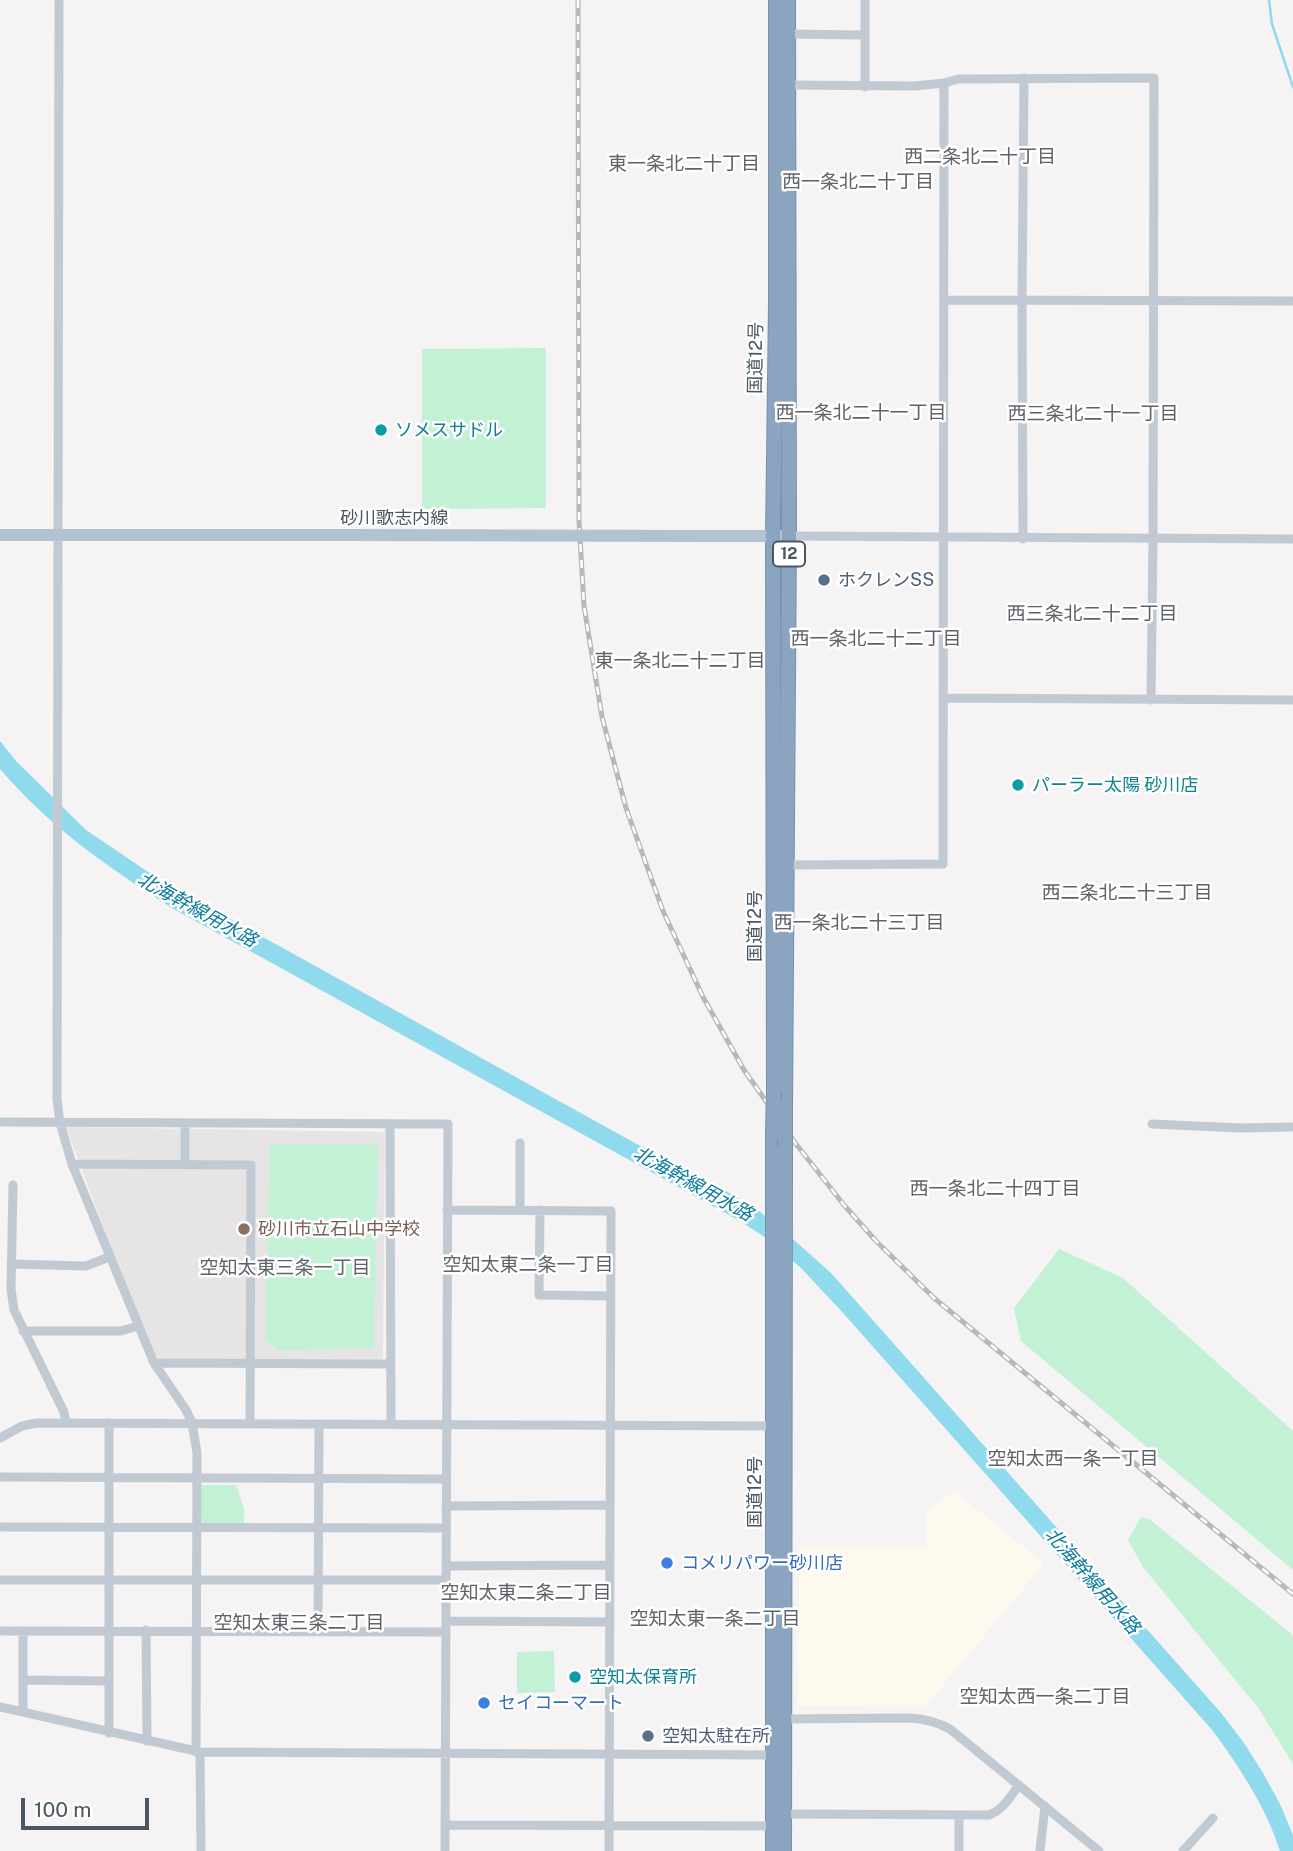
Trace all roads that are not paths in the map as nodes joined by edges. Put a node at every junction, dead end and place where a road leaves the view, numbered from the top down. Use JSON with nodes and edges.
{"nodes":[{"id":1,"x":58,"y":0,"type":"edge"},
{"id":2,"x":776,"y":0,"type":"edge"},
{"id":3,"x":788,"y":0,"type":"edge"},
{"id":4,"x":865,"y":0,"type":"edge"},
{"id":5,"x":782,"y":34,"type":"junction"},
{"id":6,"x":865,"y":35,"type":"junction"},
{"id":7,"x":1024,"y":78,"type":"junction"},
{"id":8,"x":944,"y":83,"type":"junction"},
{"id":9,"x":782,"y":85,"type":"junction"},
{"id":10,"x":865,"y":87,"type":"junction"},
{"id":11,"x":944,"y":300,"type":"junction"},
{"id":12,"x":1022,"y":300,"type":"junction"},
{"id":13,"x":1153,"y":301,"type":"junction"},
{"id":14,"x":1293,"y":301,"type":"edge"},
{"id":15,"x":0,"y":535,"type":"edge"},
{"id":16,"x":58,"y":535,"type":"junction"},
{"id":17,"x":773,"y":536,"type":"junction"},
{"id":18,"x":789,"y":536,"type":"junction"},
{"id":19,"x":943,"y":538,"type":"junction"},
{"id":20,"x":1023,"y":538,"type":"junction"},
{"id":21,"x":1153,"y":539,"type":"junction"},
{"id":22,"x":1293,"y":539,"type":"edge"},
{"id":23,"x":943,"y":698,"type":"junction"},
{"id":24,"x":1151,"y":700,"type":"junction"},
{"id":25,"x":1293,"y":700,"type":"edge"},
{"id":26,"x":786,"y":865,"type":"junction"},
{"id":27,"x":0,"y":1122,"type":"edge"},
{"id":28,"x":60,"y":1122,"type":"junction"},
{"id":29,"x":185,"y":1123,"type":"junction"},
{"id":30,"x":390,"y":1124,"type":"junction"},
{"id":31,"x":1152,"y":1124,"type":"dead end"},
{"id":32,"x":1293,"y":1127,"type":"edge"},
{"id":33,"x":520,"y":1143,"type":"dead end"},
{"id":34,"x":72,"y":1164,"type":"junction"},
{"id":35,"x":185,"y":1164,"type":"junction"},
{"id":36,"x":13,"y":1185,"type":"dead end"},
{"id":37,"x":447,"y":1210,"type":"junction"},
{"id":38,"x":520,"y":1210,"type":"junction"},
{"id":39,"x":540,"y":1210,"type":"junction"},
{"id":40,"x":780,"y":1214,"type":"junction"},
{"id":41,"x":109,"y":1257,"type":"junction"},
{"id":42,"x":11,"y":1264,"type":"junction"},
{"id":43,"x":611,"y":1296,"type":"junction"},
{"id":44,"x":138,"y":1326,"type":"junction"},
{"id":45,"x":23,"y":1331,"type":"junction"},
{"id":46,"x":154,"y":1363,"type":"junction"},
{"id":47,"x":390,"y":1364,"type":"junction"},
{"id":48,"x":250,"y":1365,"type":"junction"},
{"id":49,"x":66,"y":1423,"type":"junction"},
{"id":50,"x":109,"y":1423,"type":"junction"},
{"id":51,"x":192,"y":1423,"type":"junction"},
{"id":52,"x":250,"y":1424,"type":"junction"},
{"id":53,"x":319,"y":1424,"type":"junction"},
{"id":54,"x":391,"y":1424,"type":"junction"},
{"id":55,"x":447,"y":1426,"type":"junction"},
{"id":56,"x":610,"y":1426,"type":"junction"},
{"id":57,"x":779,"y":1426,"type":"junction"},
{"id":58,"x":0,"y":1438,"type":"edge"},
{"id":59,"x":0,"y":1478,"type":"edge"},
{"id":60,"x":109,"y":1478,"type":"junction"},
{"id":61,"x":318,"y":1478,"type":"junction"},
{"id":62,"x":196,"y":1479,"type":"junction"},
{"id":63,"x":446,"y":1479,"type":"junction"},
{"id":64,"x":610,"y":1505,"type":"junction"},
{"id":65,"x":446,"y":1506,"type":"junction"},
{"id":66,"x":0,"y":1527,"type":"edge"},
{"id":67,"x":109,"y":1528,"type":"junction"},
{"id":68,"x":196,"y":1528,"type":"junction"},
{"id":69,"x":318,"y":1528,"type":"junction"},
{"id":70,"x":446,"y":1528,"type":"junction"},
{"id":71,"x":610,"y":1565,"type":"junction"},
{"id":72,"x":446,"y":1566,"type":"junction"},
{"id":73,"x":108,"y":1579,"type":"junction"},
{"id":74,"x":318,"y":1579,"type":"junction"},
{"id":75,"x":0,"y":1580,"type":"edge"},
{"id":76,"x":196,"y":1580,"type":"junction"},
{"id":77,"x":446,"y":1580,"type":"junction"},
{"id":78,"x":610,"y":1622,"type":"junction"},
{"id":79,"x":446,"y":1626,"type":"junction"},
{"id":80,"x":108,"y":1630,"type":"junction"},
{"id":81,"x":146,"y":1630,"type":"junction"},
{"id":82,"x":196,"y":1630,"type":"junction"},
{"id":83,"x":318,"y":1630,"type":"junction"},
{"id":84,"x":0,"y":1631,"type":"edge"},
{"id":85,"x":23,"y":1631,"type":"junction"},
{"id":86,"x":23,"y":1680,"type":"junction"},
{"id":87,"x":108,"y":1681,"type":"junction"},
{"id":88,"x":0,"y":1707,"type":"edge"},
{"id":89,"x":23,"y":1712,"type":"junction"},
{"id":90,"x":779,"y":1719,"type":"junction"},
{"id":91,"x":109,"y":1732,"type":"junction"},
{"id":92,"x":147,"y":1741,"type":"junction"},
{"id":93,"x":198,"y":1752,"type":"junction"},
{"id":94,"x":446,"y":1754,"type":"junction"},
{"id":95,"x":610,"y":1754,"type":"junction"},
{"id":96,"x":779,"y":1755,"type":"junction"},
{"id":97,"x":1019,"y":1785,"type":"junction"},
{"id":98,"x":1045,"y":1806,"type":"junction"},
{"id":99,"x":784,"y":1814,"type":"junction"},
{"id":100,"x":959,"y":1815,"type":"junction"},
{"id":101,"x":1213,"y":1818,"type":"dead end"},
{"id":102,"x":445,"y":1825,"type":"junction"},
{"id":103,"x":609,"y":1826,"type":"junction"},
{"id":104,"x":773,"y":1826,"type":"junction"},
{"id":105,"x":201,"y":1851,"type":"edge"},
{"id":106,"x":445,"y":1851,"type":"edge"},
{"id":107,"x":609,"y":1851,"type":"edge"},
{"id":108,"x":773,"y":1851,"type":"edge"},
{"id":109,"x":784,"y":1851,"type":"edge"},
{"id":110,"x":959,"y":1851,"type":"edge"},
{"id":111,"x":1040,"y":1851,"type":"edge"},
{"id":112,"x":1099,"y":1851,"type":"edge"},
{"id":113,"x":1183,"y":1851,"type":"edge"}],
"edges":[{"from":1,"to":16,"type":"street"},
{"from":2,"to":5,"type":"highway","name":"国道12号","number":"12"},
{"from":3,"to":5,"type":"highway","name":"国道12号","number":"12"},
{"from":4,"to":6,"type":"street"},
{"from":5,"to":6,"type":"street"},
{"from":5,"to":9,"type":"highway","name":"国道12号","number":"12"},
{"from":6,"to":10,"type":"street"},
{"from":7,"to":8,"type":"street"},
{"from":7,"to":12,"type":"street"},
{"from":7,"to":13,"type":"street"},
{"from":8,"to":10,"type":"street"},
{"from":8,"to":11,"type":"street"},
{"from":9,"to":10,"type":"street"},
{"from":9,"to":17,"type":"highway","name":"国道12号","number":"12"},
{"from":9,"to":18,"type":"highway","name":"国道12号","number":"12"},
{"from":11,"to":12,"type":"street"},
{"from":11,"to":19,"type":"street"},
{"from":12,"to":13,"type":"street"},
{"from":12,"to":20,"type":"street"},
{"from":13,"to":14,"type":"street"},
{"from":13,"to":21,"type":"street"},
{"from":15,"to":16,"type":"main road","name":"砂川歌志内線"},
{"from":16,"to":17,"type":"main road","name":"砂川歌志内線","bridge":true},
{"from":16,"to":28,"type":"street"},
{"from":17,"to":18,"type":"main road","name":"砂川歌志内線"},
{"from":17,"to":40,"type":"highway","name":"国道12号","number":"12","bridge":true},
{"from":18,"to":19,"type":"street"},
{"from":18,"to":26,"type":"highway","name":"国道12号","number":"12"},
{"from":19,"to":20,"type":"street"},
{"from":19,"to":23,"type":"street"},
{"from":20,"to":21,"type":"street"},
{"from":21,"to":22,"type":"street"},
{"from":21,"to":24,"type":"street"},
{"from":23,"to":24,"type":"street"},
{"from":23,"to":26,"type":"street"},
{"from":24,"to":25,"type":"street"},
{"from":26,"to":40,"type":"highway","name":"国道12号","number":"12","bridge":true},
{"from":27,"to":28,"type":"street"},
{"from":28,"to":29,"type":"street"},
{"from":28,"to":34,"type":"street"},
{"from":29,"to":30,"type":"street"},
{"from":29,"to":35,"type":"street"},
{"from":30,"to":37,"type":"street"},
{"from":30,"to":47,"type":"street"},
{"from":31,"to":32,"type":"street"},
{"from":33,"to":38,"type":"street"},
{"from":34,"to":35,"type":"street"},
{"from":34,"to":41,"type":"street"},
{"from":35,"to":48,"type":"street"},
{"from":36,"to":42,"type":"street"},
{"from":37,"to":38,"type":"street"},
{"from":37,"to":55,"type":"street"},
{"from":38,"to":39,"type":"street"},
{"from":39,"to":43,"type":"street"},
{"from":39,"to":43,"type":"street"},
{"from":40,"to":57,"type":"highway","name":"国道12号","number":"12"},
{"from":41,"to":42,"type":"street"},
{"from":41,"to":44,"type":"street"},
{"from":42,"to":45,"type":"street"},
{"from":43,"to":56,"type":"street"},
{"from":44,"to":45,"type":"street"},
{"from":44,"to":46,"type":"street"},
{"from":45,"to":49,"type":"street"},
{"from":46,"to":48,"type":"street"},
{"from":46,"to":51,"type":"street"},
{"from":47,"to":48,"type":"street"},
{"from":47,"to":54,"type":"street"},
{"from":48,"to":52,"type":"street"},
{"from":49,"to":50,"type":"street"},
{"from":49,"to":58,"type":"street"},
{"from":50,"to":51,"type":"street"},
{"from":50,"to":60,"type":"street"},
{"from":51,"to":52,"type":"street"},
{"from":51,"to":62,"type":"street"},
{"from":52,"to":53,"type":"street"},
{"from":53,"to":54,"type":"street"},
{"from":53,"to":61,"type":"street"},
{"from":54,"to":55,"type":"street"},
{"from":55,"to":56,"type":"street"},
{"from":55,"to":63,"type":"street"},
{"from":56,"to":57,"type":"street"},
{"from":56,"to":64,"type":"street"},
{"from":57,"to":90,"type":"highway","name":"国道12号","number":"12"},
{"from":59,"to":60,"type":"street"},
{"from":60,"to":62,"type":"street"},
{"from":60,"to":67,"type":"street"},
{"from":61,"to":62,"type":"street"},
{"from":61,"to":63,"type":"street"},
{"from":61,"to":69,"type":"street"},
{"from":62,"to":68,"type":"street"},
{"from":63,"to":65,"type":"street"},
{"from":64,"to":65,"type":"street"},
{"from":64,"to":71,"type":"street"},
{"from":65,"to":70,"type":"street"},
{"from":66,"to":67,"type":"street"},
{"from":67,"to":68,"type":"street"},
{"from":67,"to":73,"type":"street"},
{"from":68,"to":69,"type":"street"},
{"from":68,"to":76,"type":"street"},
{"from":69,"to":70,"type":"street"},
{"from":69,"to":74,"type":"street"},
{"from":70,"to":72,"type":"street"},
{"from":71,"to":72,"type":"street"},
{"from":71,"to":78,"type":"street"},
{"from":72,"to":77,"type":"street"},
{"from":73,"to":75,"type":"street"},
{"from":73,"to":76,"type":"street"},
{"from":73,"to":80,"type":"street"},
{"from":74,"to":76,"type":"street"},
{"from":74,"to":77,"type":"street"},
{"from":74,"to":83,"type":"street"},
{"from":76,"to":82,"type":"street"},
{"from":77,"to":79,"type":"street"},
{"from":78,"to":79,"type":"street"},
{"from":78,"to":95,"type":"street"},
{"from":79,"to":83,"type":"street"},
{"from":79,"to":94,"type":"street"},
{"from":80,"to":81,"type":"street"},
{"from":80,"to":85,"type":"street"},
{"from":80,"to":87,"type":"street"},
{"from":81,"to":82,"type":"street"},
{"from":81,"to":92,"type":"street"},
{"from":82,"to":83,"type":"street"},
{"from":82,"to":93,"type":"street"},
{"from":84,"to":85,"type":"street"},
{"from":85,"to":86,"type":"street"},
{"from":86,"to":87,"type":"street"},
{"from":86,"to":89,"type":"street"},
{"from":87,"to":91,"type":"street"},
{"from":88,"to":89,"type":"street"},
{"from":89,"to":91,"type":"street"},
{"from":90,"to":96,"type":"highway","name":"国道12号","number":"12"},
{"from":90,"to":97,"type":"street"},
{"from":91,"to":92,"type":"street"},
{"from":92,"to":93,"type":"street"},
{"from":93,"to":94,"type":"street"},
{"from":93,"to":105,"type":"street"},
{"from":94,"to":95,"type":"street"},
{"from":94,"to":102,"type":"street"},
{"from":95,"to":96,"type":"street"},
{"from":95,"to":103,"type":"street"},
{"from":96,"to":99,"type":"highway","name":"国道12号","number":"12"},
{"from":96,"to":104,"type":"highway","name":"国道12号","number":"12"},
{"from":97,"to":98,"type":"street"},
{"from":97,"to":100,"type":"street"},
{"from":98,"to":111,"type":"street"},
{"from":98,"to":112,"type":"street"},
{"from":99,"to":100,"type":"street"},
{"from":99,"to":109,"type":"highway","name":"国道12号","number":"12"},
{"from":100,"to":110,"type":"street"},
{"from":101,"to":113,"type":"street"},
{"from":102,"to":103,"type":"street"},
{"from":102,"to":106,"type":"street"},
{"from":103,"to":104,"type":"street"},
{"from":103,"to":107,"type":"street"},
{"from":104,"to":108,"type":"highway","name":"国道12号","number":"12"}]}
